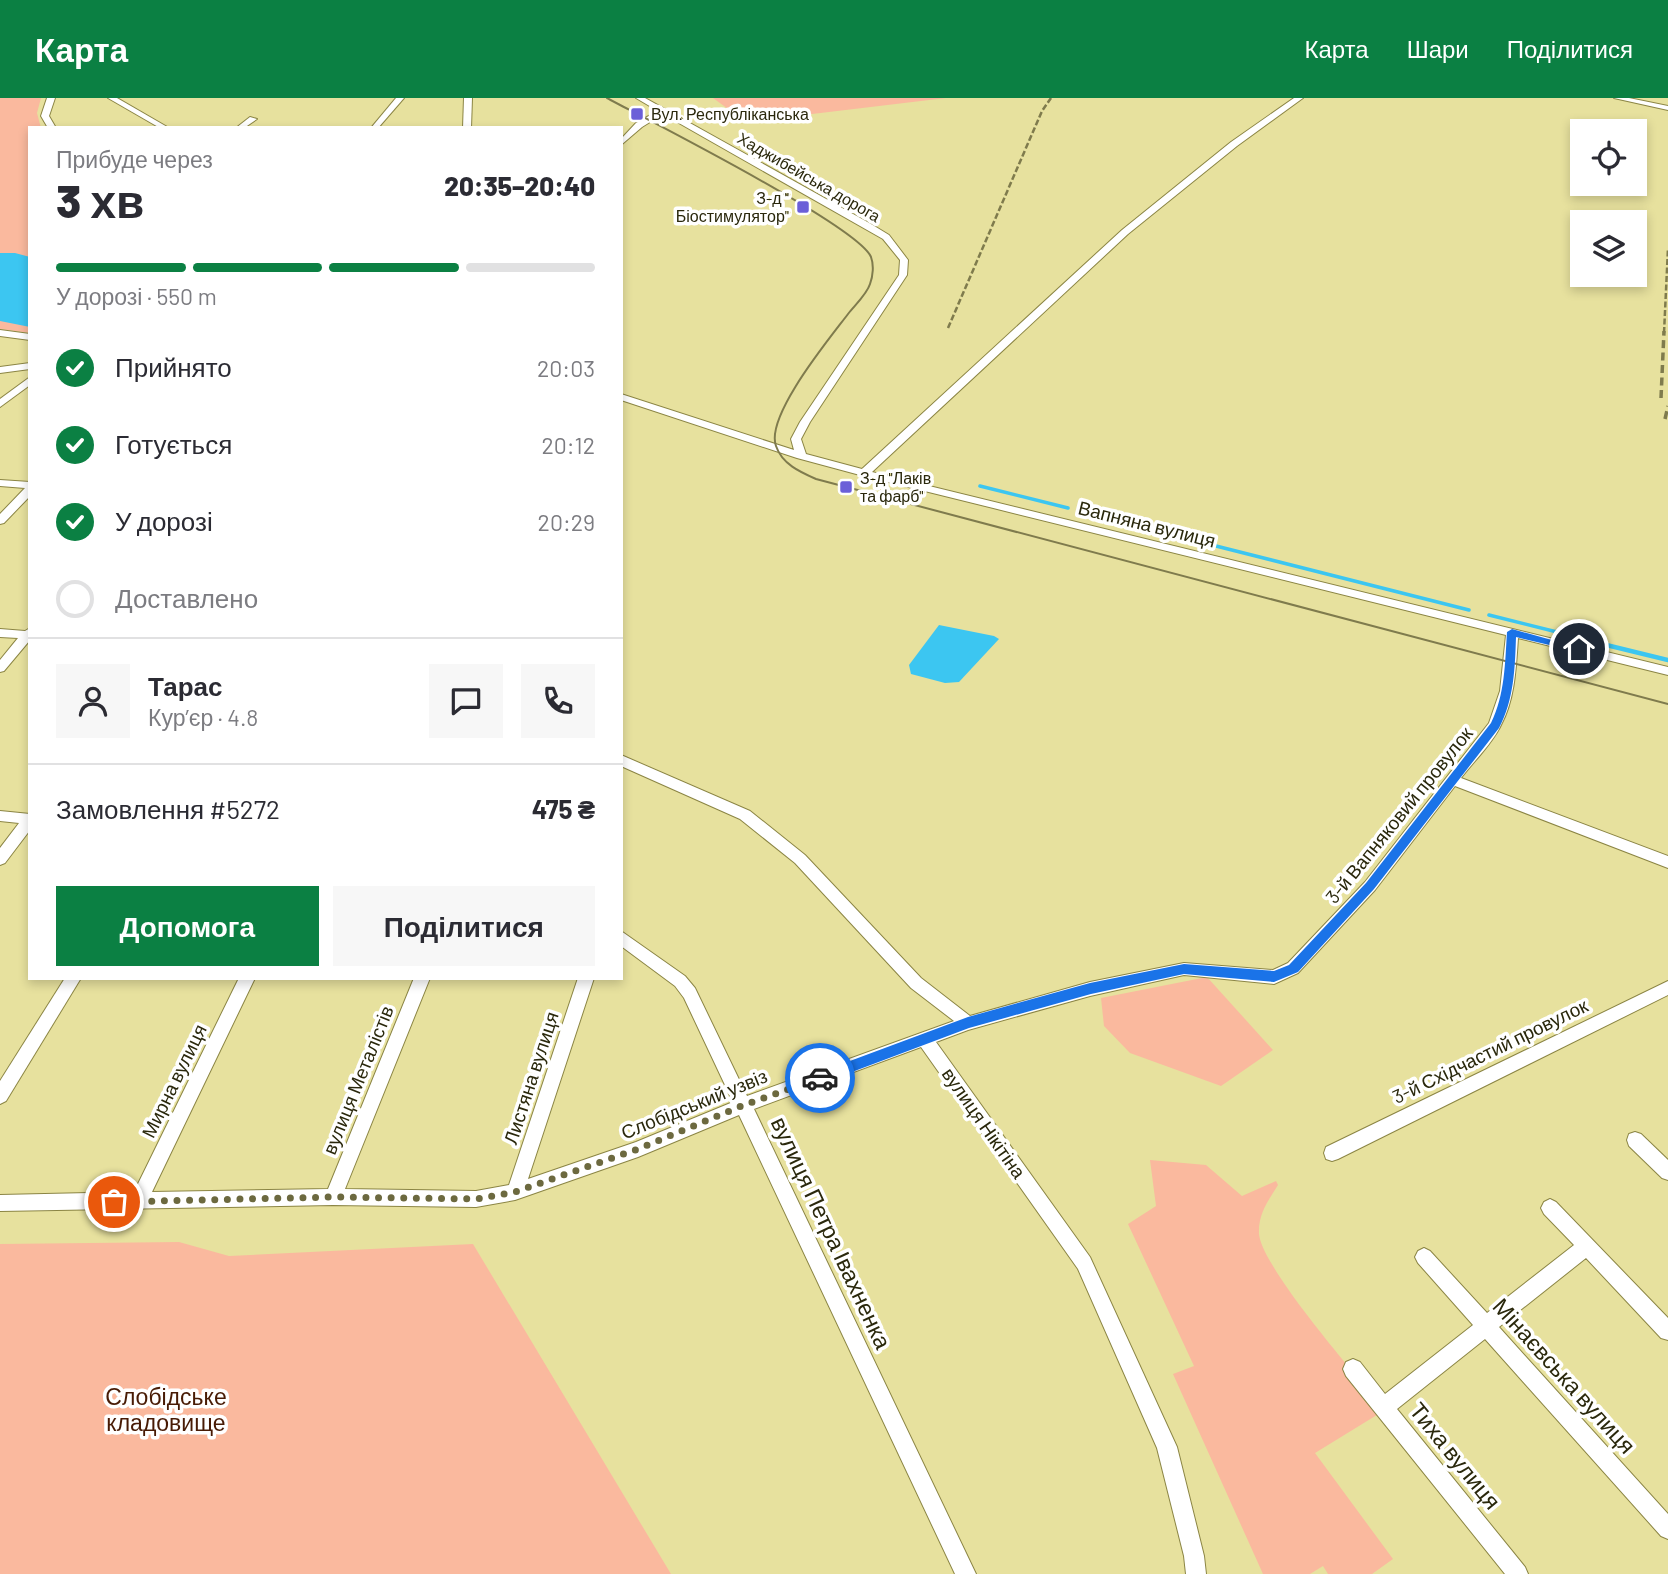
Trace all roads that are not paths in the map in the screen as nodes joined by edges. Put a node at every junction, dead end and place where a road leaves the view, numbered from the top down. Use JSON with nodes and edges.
{"nodes":[{"id":1,"x":51,"y":98,"type":"edge"},
{"id":2,"x":112,"y":98,"type":"edge"},
{"id":3,"x":400,"y":98,"type":"edge"},
{"id":4,"x":468,"y":98,"type":"edge"},
{"id":5,"x":640,"y":98,"type":"edge"},
{"id":6,"x":1300,"y":98,"type":"edge"},
{"id":7,"x":1618,"y":98,"type":"edge"},
{"id":8,"x":1668,"y":108,"type":"edge"},
{"id":9,"x":663,"y":111,"type":"junction"},
{"id":10,"x":253,"y":119,"type":"dead end"},
{"id":11,"x":51,"y":126,"type":"edge"},
{"id":12,"x":162,"y":126,"type":"edge"},
{"id":13,"x":242,"y":126,"type":"edge"},
{"id":14,"x":376,"y":126,"type":"edge"},
{"id":15,"x":467,"y":126,"type":"edge"},
{"id":16,"x":623,"y":141,"type":"edge"},
{"id":17,"x":0,"y":333,"type":"edge"},
{"id":18,"x":28,"y":337,"type":"edge"},
{"id":19,"x":28,"y":366,"type":"edge"},
{"id":20,"x":0,"y":370,"type":"edge"},
{"id":21,"x":28,"y":381,"type":"edge"},
{"id":22,"x":623,"y":398,"type":"edge"},
{"id":23,"x":0,"y":404,"type":"edge"},
{"id":24,"x":802,"y":456,"type":"junction"},
{"id":25,"x":864,"y":472,"type":"junction"},
{"id":26,"x":0,"y":483,"type":"edge"},
{"id":27,"x":28,"y":487,"type":"edge"},
{"id":28,"x":28,"y":489,"type":"edge"},
{"id":29,"x":0,"y":521,"type":"edge"},
{"id":30,"x":1512,"y":632,"type":"junction"},
{"id":31,"x":0,"y":633,"type":"edge"},
{"id":32,"x":28,"y":634,"type":"edge"},
{"id":33,"x":28,"y":635,"type":"edge"},
{"id":34,"x":0,"y":668,"type":"edge"},
{"id":35,"x":1668,"y":671,"type":"edge"},
{"id":36,"x":623,"y":761,"type":"edge"},
{"id":37,"x":1452,"y":780,"type":"junction"},
{"id":38,"x":0,"y":816,"type":"edge"},
{"id":39,"x":28,"y":819,"type":"edge"},
{"id":40,"x":28,"y":822,"type":"edge"},
{"id":41,"x":0,"y":859,"type":"edge"},
{"id":42,"x":1668,"y":862,"type":"edge"},
{"id":43,"x":623,"y":938,"type":"edge"},
{"id":44,"x":72,"y":980,"type":"edge"},
{"id":45,"x":246,"y":980,"type":"edge"},
{"id":46,"x":421,"y":980,"type":"edge"},
{"id":47,"x":585,"y":980,"type":"edge"},
{"id":48,"x":1668,"y":988,"type":"edge"},
{"id":49,"x":968,"y":1023,"type":"junction"},
{"id":50,"x":926,"y":1040,"type":"junction"},
{"id":51,"x":0,"y":1096,"type":"edge"},
{"id":52,"x":744,"y":1105,"type":"junction"},
{"id":53,"x":1635,"y":1140,"type":"dead end"},
{"id":54,"x":1332,"y":1153,"type":"dead end"},
{"id":55,"x":1668,"y":1171,"type":"edge"},
{"id":56,"x":515,"y":1192,"type":"junction"},
{"id":57,"x":333,"y":1197,"type":"junction"},
{"id":58,"x":138,"y":1202,"type":"junction"},
{"id":59,"x":0,"y":1203,"type":"edge"},
{"id":60,"x":1550,"y":1208,"type":"dead end"},
{"id":61,"x":1587,"y":1246,"type":"junction"},
{"id":62,"x":1424,"y":1257,"type":"dead end"},
{"id":63,"x":1486,"y":1326,"type":"junction"},
{"id":64,"x":1668,"y":1331,"type":"edge"},
{"id":65,"x":1353,"y":1369,"type":"dead end"},
{"id":66,"x":1384,"y":1407,"type":"junction"},
{"id":67,"x":1668,"y":1529,"type":"edge"},
{"id":68,"x":966,"y":1574,"type":"edge"},
{"id":69,"x":1196,"y":1574,"type":"edge"},
{"id":70,"x":1518,"y":1574,"type":"edge"}],
"edges":[{"from":1,"to":11,"type":"street"},
{"from":2,"to":12,"type":"street"},
{"from":3,"to":14,"type":"street"},
{"from":4,"to":15,"type":"street"},
{"from":5,"to":9,"type":"street","name":"Хаджибейська дорога"},
{"from":6,"to":25,"type":"street"},
{"from":7,"to":8,"type":"street"},
{"from":9,"to":16,"type":"street"},
{"from":9,"to":24,"type":"street","name":"Хаджибейська дорога"},
{"from":10,"to":13,"type":"street"},
{"from":17,"to":18,"type":"street"},
{"from":19,"to":20,"type":"street"},
{"from":21,"to":23,"type":"street"},
{"from":22,"to":24,"type":"street","name":"Вапняна вулиця"},
{"from":24,"to":25,"type":"street","name":"Вапняна вулиця"},
{"from":25,"to":30,"type":"street","name":"Вапняна вулиця"},
{"from":26,"to":27,"type":"street"},
{"from":28,"to":29,"type":"street"},
{"from":30,"to":35,"type":"street","name":"Вапняна вулиця"},
{"from":30,"to":37,"type":"street","name":"3-й Вапняковий провулок"},
{"from":31,"to":32,"type":"street"},
{"from":33,"to":34,"type":"street"},
{"from":36,"to":49,"type":"street"},
{"from":37,"to":42,"type":"street"},
{"from":37,"to":49,"type":"street","name":"3-й Вапняковий провулок"},
{"from":38,"to":39,"type":"street"},
{"from":40,"to":41,"type":"street"},
{"from":43,"to":52,"type":"street","name":"вулиця Петра Івахненка"},
{"from":44,"to":51,"type":"street"},
{"from":45,"to":58,"type":"street","name":"Мирна вулиця"},
{"from":46,"to":57,"type":"street","name":"вулиця Металістів"},
{"from":47,"to":56,"type":"street","name":"Листяна вулиця"},
{"from":48,"to":54,"type":"street","name":"3-й Східчастий провулок"},
{"from":49,"to":50,"type":"street"},
{"from":50,"to":52,"type":"street","name":"Слобідський узвіз"},
{"from":50,"to":69,"type":"street","name":"вулиця Нікітіна"},
{"from":52,"to":56,"type":"street","name":"Слобідський узвіз"},
{"from":52,"to":68,"type":"street","name":"вулиця Петра Івахненка"},
{"from":53,"to":55,"type":"street"},
{"from":56,"to":57,"type":"street","name":"Слобідський узвіз"},
{"from":57,"to":58,"type":"street","name":"Слобідський узвіз"},
{"from":58,"to":59,"type":"street","name":"Слобідський узвіз"},
{"from":60,"to":61,"type":"street"},
{"from":61,"to":63,"type":"street"},
{"from":61,"to":64,"type":"street"},
{"from":62,"to":63,"type":"street","name":"Мінаєвська вулиця"},
{"from":63,"to":66,"type":"street"},
{"from":63,"to":67,"type":"street","name":"Мінаєвська вулиця"},
{"from":65,"to":66,"type":"street","name":"Тиха вулиця"},
{"from":66,"to":70,"type":"street","name":"Тиха вулиця"}]}
